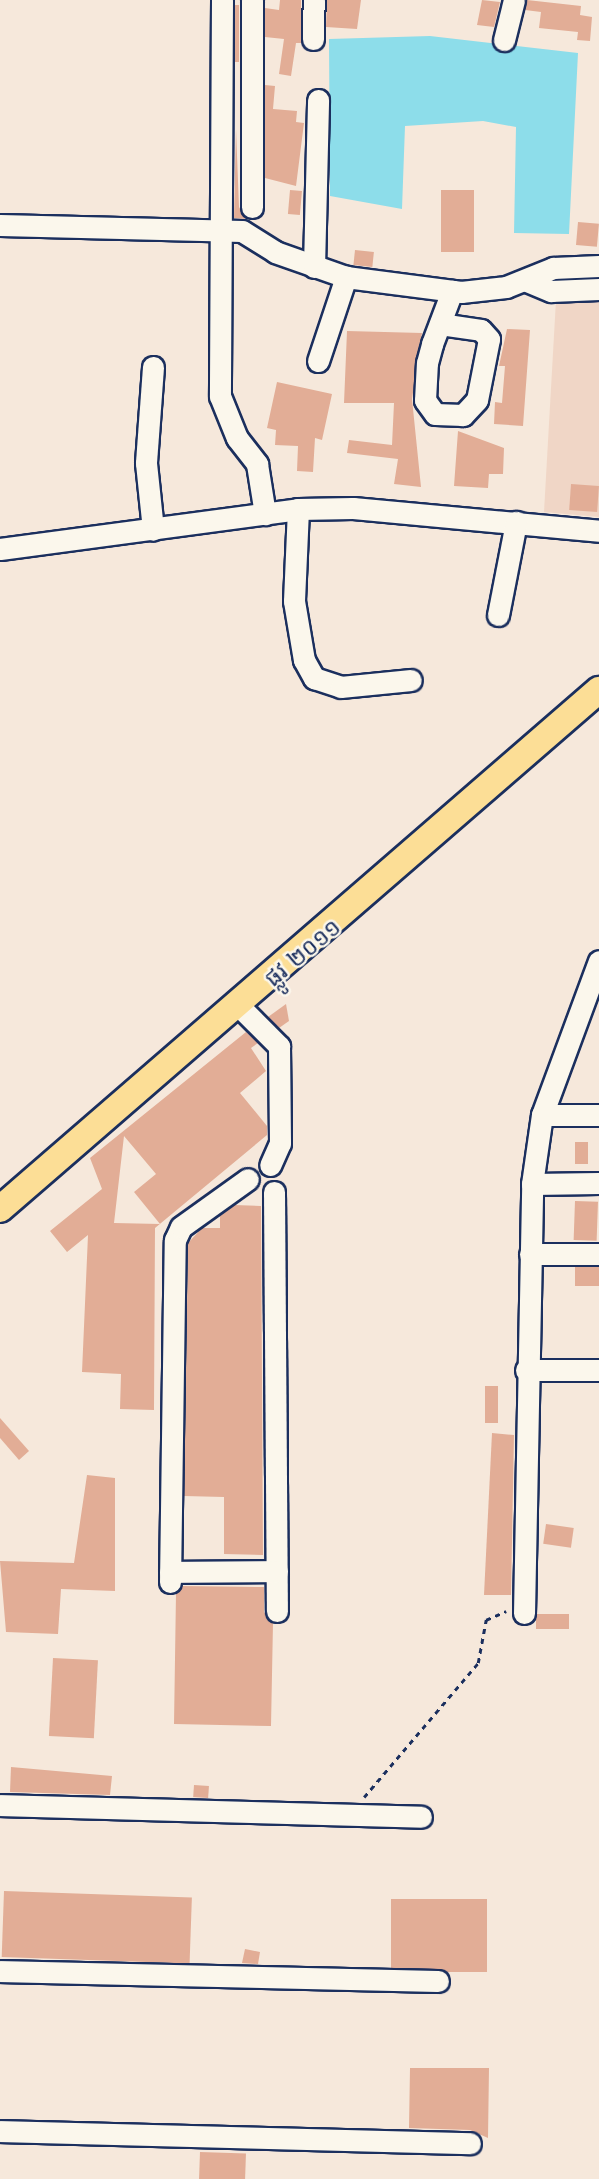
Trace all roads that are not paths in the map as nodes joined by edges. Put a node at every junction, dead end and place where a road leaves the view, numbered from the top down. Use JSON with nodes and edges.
{"nodes":[{"id":1,"x":222,"y":0,"type":"edge"},
{"id":2,"x":253,"y":0,"type":"edge"},
{"id":3,"x":314,"y":0,"type":"edge"},
{"id":4,"x":514,"y":0,"type":"edge"},
{"id":5,"x":313,"y":39,"type":"dead end"},
{"id":6,"x":505,"y":40,"type":"dead end"},
{"id":7,"x":318,"y":100,"type":"dead end"},
{"id":8,"x":252,"y":207,"type":"dead end"},
{"id":9,"x":0,"y":225,"type":"edge"},
{"id":10,"x":222,"y":230,"type":"junction"},
{"id":11,"x":599,"y":266,"type":"edge"},
{"id":12,"x":314,"y":267,"type":"junction"},
{"id":13,"x":346,"y":277,"type":"junction"},
{"id":14,"x":527,"y":281,"type":"junction"},
{"id":15,"x":599,"y":289,"type":"edge"},
{"id":16,"x":452,"y":291,"type":"junction"},
{"id":17,"x":440,"y":324,"type":"dead end"},
{"id":18,"x":318,"y":361,"type":"dead end"},
{"id":19,"x":153,"y":367,"type":"dead end"},
{"id":20,"x":298,"y":509,"type":"junction"},
{"id":21,"x":265,"y":514,"type":"junction"},
{"id":22,"x":516,"y":522,"type":"junction"},
{"id":23,"x":153,"y":530,"type":"junction"},
{"id":24,"x":599,"y":531,"type":"edge"},
{"id":25,"x":0,"y":549,"type":"edge"},
{"id":26,"x":498,"y":615,"type":"dead end"},
{"id":27,"x":411,"y":680,"type":"dead end"},
{"id":28,"x":599,"y":690,"type":"edge"},
{"id":29,"x":599,"y":961,"type":"edge"},
{"id":30,"x":239,"y":1006,"type":"junction"},
{"id":31,"x":542,"y":1115,"type":"junction"},
{"id":32,"x":599,"y":1115,"type":"edge"},
{"id":33,"x":270,"y":1165,"type":"junction"},
{"id":34,"x":248,"y":1179,"type":"junction"},
{"id":35,"x":599,"y":1183,"type":"edge"},
{"id":36,"x":533,"y":1184,"type":"junction"},
{"id":37,"x":274,"y":1192,"type":"junction"},
{"id":38,"x":0,"y":1209,"type":"edge"},
{"id":39,"x":530,"y":1254,"type":"junction"},
{"id":40,"x":599,"y":1254,"type":"edge"},
{"id":41,"x":526,"y":1370,"type":"junction"},
{"id":42,"x":599,"y":1370,"type":"edge"},
{"id":43,"x":277,"y":1571,"type":"junction"},
{"id":44,"x":524,"y":1610,"type":"road end"},
{"id":45,"x":277,"y":1611,"type":"dead end"},
{"id":46,"x":0,"y":1805,"type":"edge"},
{"id":47,"x":421,"y":1817,"type":"dead end"},
{"id":48,"x":0,"y":1971,"type":"edge"},
{"id":49,"x":438,"y":1981,"type":"dead end"},
{"id":50,"x":0,"y":2131,"type":"edge"},
{"id":51,"x":470,"y":2143,"type":"dead end"}],
"edges":[{"from":1,"to":10,"type":"street"},
{"from":2,"to":8,"type":"street"},
{"from":3,"to":5,"type":"street"},
{"from":4,"to":6,"type":"street"},
{"from":7,"to":12,"type":"street"},
{"from":9,"to":10,"type":"street"},
{"from":10,"to":12,"type":"street"},
{"from":10,"to":21,"type":"street"},
{"from":11,"to":14,"type":"street"},
{"from":12,"to":13,"type":"street"},
{"from":13,"to":16,"type":"street"},
{"from":13,"to":18,"type":"street"},
{"from":14,"to":15,"type":"street"},
{"from":14,"to":16,"type":"street"},
{"from":16,"to":17,"type":"street"},
{"from":19,"to":23,"type":"street"},
{"from":20,"to":21,"type":"street"},
{"from":20,"to":22,"type":"street"},
{"from":20,"to":27,"type":"street"},
{"from":21,"to":23,"type":"street"},
{"from":22,"to":24,"type":"street"},
{"from":22,"to":26,"type":"street"},
{"from":23,"to":25,"type":"street"},
{"from":28,"to":30,"type":"main road","name":"ផ្លូវ ២០១១"},
{"from":29,"to":31,"type":"street"},
{"from":30,"to":33,"type":"street"},
{"from":30,"to":38,"type":"main road","name":"ផ្លូវ ២០១១"},
{"from":31,"to":32,"type":"street"},
{"from":31,"to":36,"type":"street"},
{"from":33,"to":34,"type":"street"},
{"from":33,"to":37,"type":"street"},
{"from":34,"to":37,"type":"street"},
{"from":34,"to":43,"type":"street"},
{"from":35,"to":36,"type":"street"},
{"from":36,"to":39,"type":"street"},
{"from":37,"to":43,"type":"street"},
{"from":39,"to":40,"type":"street"},
{"from":39,"to":41,"type":"street"},
{"from":41,"to":42,"type":"street"},
{"from":41,"to":44,"type":"street"},
{"from":43,"to":45,"type":"street"},
{"from":46,"to":47,"type":"street"},
{"from":48,"to":49,"type":"street"},
{"from":50,"to":51,"type":"street"}]}
